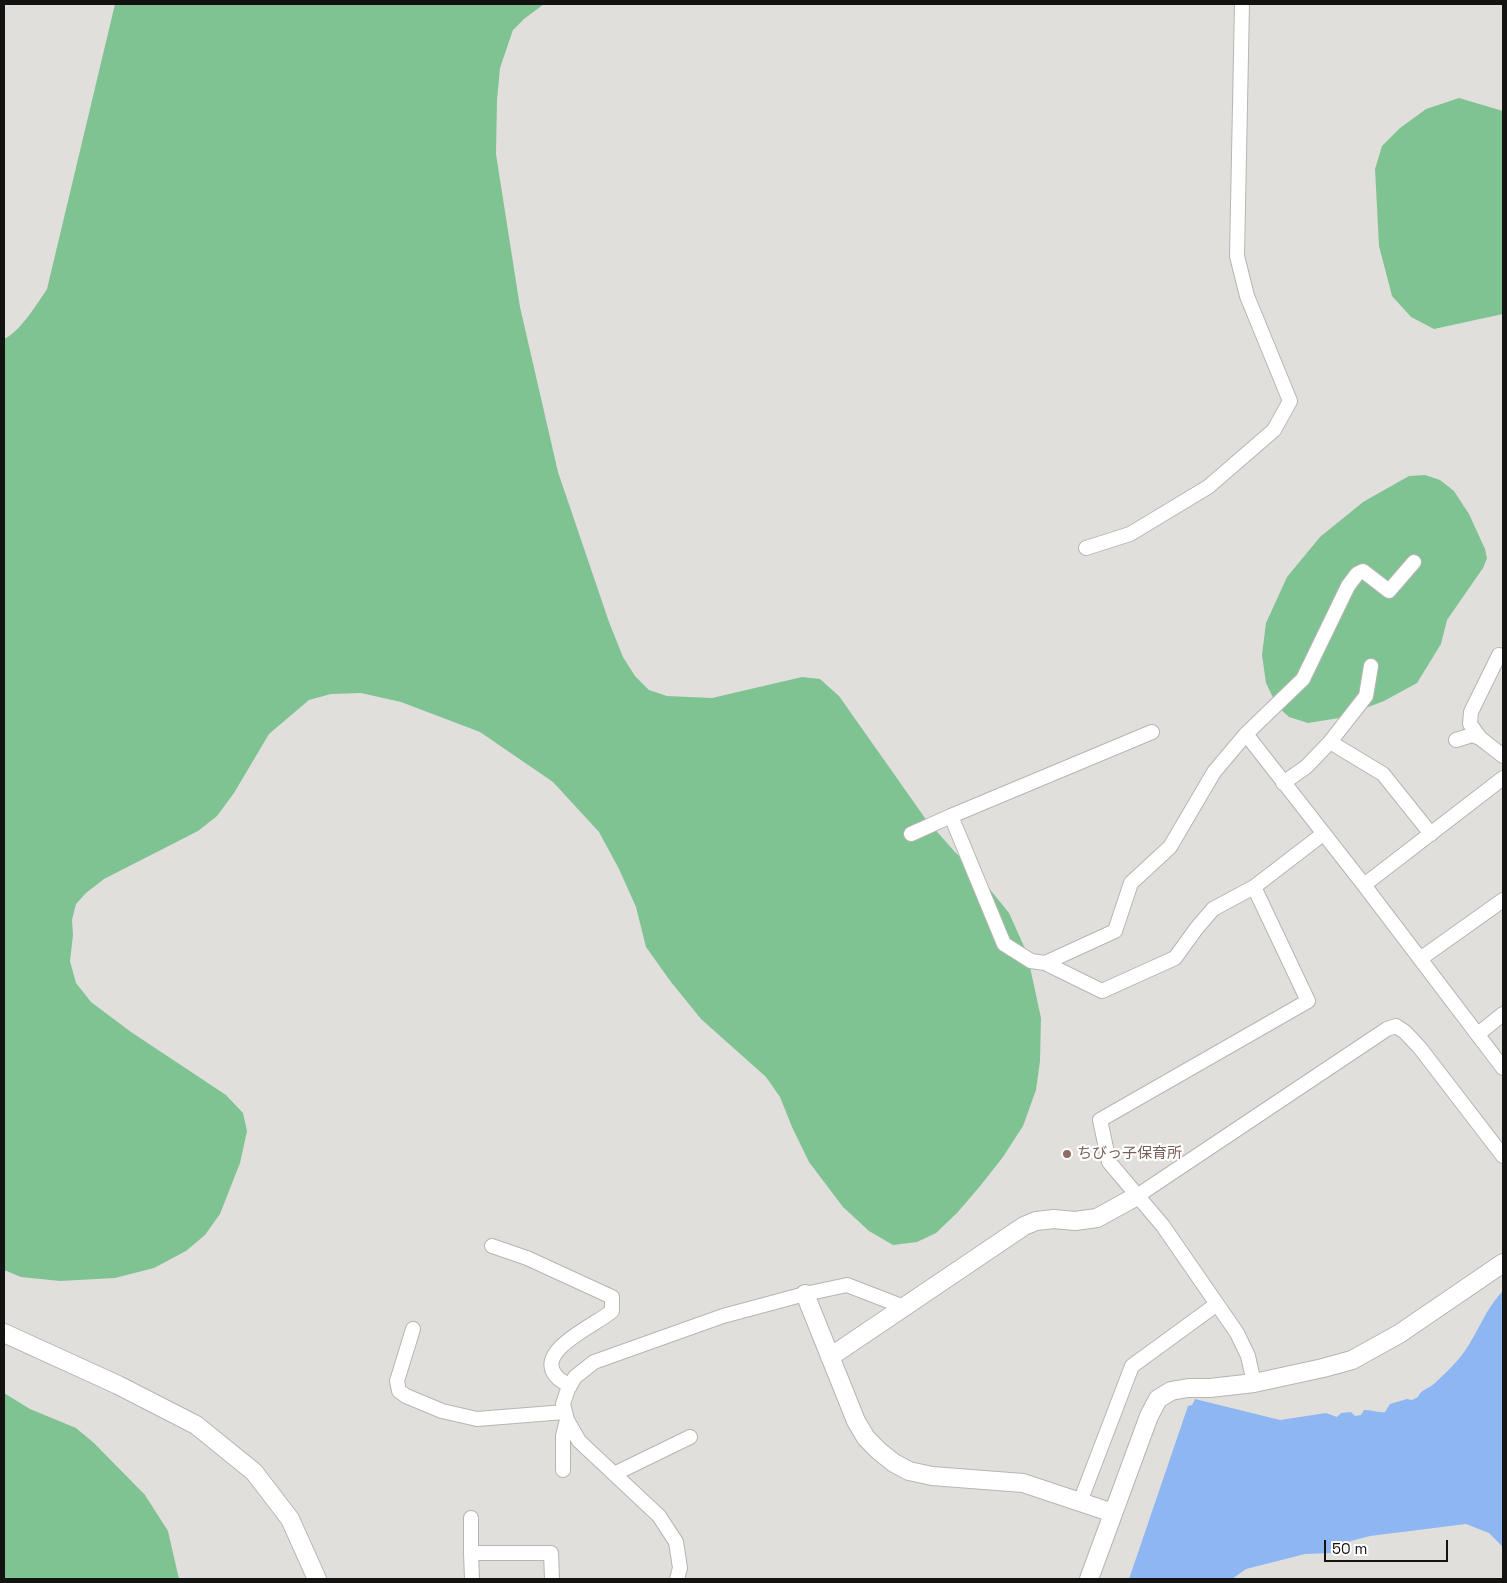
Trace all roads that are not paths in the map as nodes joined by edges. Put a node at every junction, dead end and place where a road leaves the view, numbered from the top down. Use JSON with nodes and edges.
{"nodes":[{"id":1,"x":1242,"y":4,"type":"edge"},
{"id":2,"x":1086,"y":548,"type":"dead end"},
{"id":3,"x":1414,"y":562,"type":"dead end"},
{"id":4,"x":1499,"y":655,"type":"dead end"},
{"id":5,"x":1371,"y":666,"type":"dead end"},
{"id":6,"x":1152,"y":732,"type":"dead end"},
{"id":7,"x":1246,"y":734,"type":"junction"},
{"id":8,"x":1480,"y":738,"type":"junction"},
{"id":9,"x":1456,"y":740,"type":"dead end"},
{"id":10,"x":1330,"y":742,"type":"junction"},
{"id":11,"x":1503,"y":756,"type":"edge"},
{"id":12,"x":1503,"y":778,"type":"edge"},
{"id":13,"x":1284,"y":783,"type":"junction"},
{"id":14,"x":951,"y":816,"type":"junction"},
{"id":15,"x":911,"y":834,"type":"dead end"},
{"id":16,"x":1323,"y":834,"type":"junction"},
{"id":17,"x":1431,"y":834,"type":"junction"},
{"id":18,"x":1364,"y":885,"type":"junction"},
{"id":19,"x":1254,"y":887,"type":"junction"},
{"id":20,"x":1503,"y":900,"type":"edge"},
{"id":21,"x":1420,"y":959,"type":"junction"},
{"id":22,"x":1045,"y":962,"type":"junction"},
{"id":23,"x":1503,"y":1014,"type":"edge"},
{"id":24,"x":1478,"y":1034,"type":"junction"},
{"id":25,"x":1503,"y":1068,"type":"edge"},
{"id":26,"x":1503,"y":1156,"type":"edge"},
{"id":27,"x":1137,"y":1196,"type":"junction"},
{"id":28,"x":492,"y":1246,"type":"dead end"},
{"id":29,"x":1503,"y":1263,"type":"edge"},
{"id":30,"x":804,"y":1294,"type":"junction"},
{"id":31,"x":1218,"y":1304,"type":"junction"},
{"id":32,"x":904,"y":1307,"type":"junction"},
{"id":33,"x":413,"y":1329,"type":"dead end"},
{"id":34,"x":4,"y":1333,"type":"edge"},
{"id":35,"x":830,"y":1356,"type":"junction"},
{"id":36,"x":1254,"y":1383,"type":"junction"},
{"id":37,"x":570,"y":1386,"type":"junction"},
{"id":38,"x":566,"y":1416,"type":"junction"},
{"id":39,"x":690,"y":1437,"type":"dead end"},
{"id":40,"x":563,"y":1470,"type":"dead end"},
{"id":41,"x":614,"y":1474,"type":"junction"},
{"id":42,"x":1080,"y":1502,"type":"junction"},
{"id":43,"x":1113,"y":1513,"type":"junction"},
{"id":44,"x":471,"y":1518,"type":"dead end"},
{"id":45,"x":471,"y":1553,"type":"junction"},
{"id":46,"x":317,"y":1579,"type":"edge"},
{"id":47,"x":472,"y":1579,"type":"edge"},
{"id":48,"x":552,"y":1579,"type":"edge"},
{"id":49,"x":677,"y":1579,"type":"edge"},
{"id":50,"x":1089,"y":1579,"type":"edge"}],
"edges":[{"from":1,"to":2,"type":"street"},
{"from":3,"to":7,"type":"street"},
{"from":4,"to":8,"type":"street"},
{"from":5,"to":10,"type":"street"},
{"from":6,"to":14,"type":"street"},
{"from":7,"to":13,"type":"street"},
{"from":7,"to":22,"type":"street"},
{"from":8,"to":9,"type":"street"},
{"from":8,"to":11,"type":"street"},
{"from":10,"to":13,"type":"street"},
{"from":10,"to":17,"type":"street"},
{"from":12,"to":17,"type":"street"},
{"from":13,"to":16,"type":"street"},
{"from":14,"to":15,"type":"street"},
{"from":14,"to":22,"type":"street"},
{"from":16,"to":18,"type":"street"},
{"from":16,"to":19,"type":"street"},
{"from":17,"to":18,"type":"street"},
{"from":18,"to":21,"type":"street"},
{"from":19,"to":22,"type":"street"},
{"from":19,"to":27,"type":"street"},
{"from":20,"to":21,"type":"street"},
{"from":21,"to":24,"type":"street"},
{"from":23,"to":24,"type":"street"},
{"from":24,"to":25,"type":"street"},
{"from":26,"to":27,"type":"street"},
{"from":27,"to":31,"type":"street"},
{"from":27,"to":32,"type":"street"},
{"from":28,"to":37,"type":"street"},
{"from":29,"to":36,"type":"street"},
{"from":30,"to":32,"type":"street"},
{"from":30,"to":35,"type":"street"},
{"from":30,"to":37,"type":"street"},
{"from":31,"to":36,"type":"street"},
{"from":31,"to":42,"type":"street"},
{"from":32,"to":35,"type":"street"},
{"from":33,"to":38,"type":"street"},
{"from":34,"to":46,"type":"street"},
{"from":35,"to":42,"type":"street"},
{"from":36,"to":43,"type":"street"},
{"from":37,"to":38,"type":"street"},
{"from":38,"to":40,"type":"street"},
{"from":38,"to":41,"type":"street"},
{"from":39,"to":41,"type":"street"},
{"from":41,"to":49,"type":"street"},
{"from":42,"to":43,"type":"street"},
{"from":43,"to":50,"type":"street"},
{"from":44,"to":45,"type":"street"},
{"from":45,"to":47,"type":"street"},
{"from":45,"to":48,"type":"street"}]}
